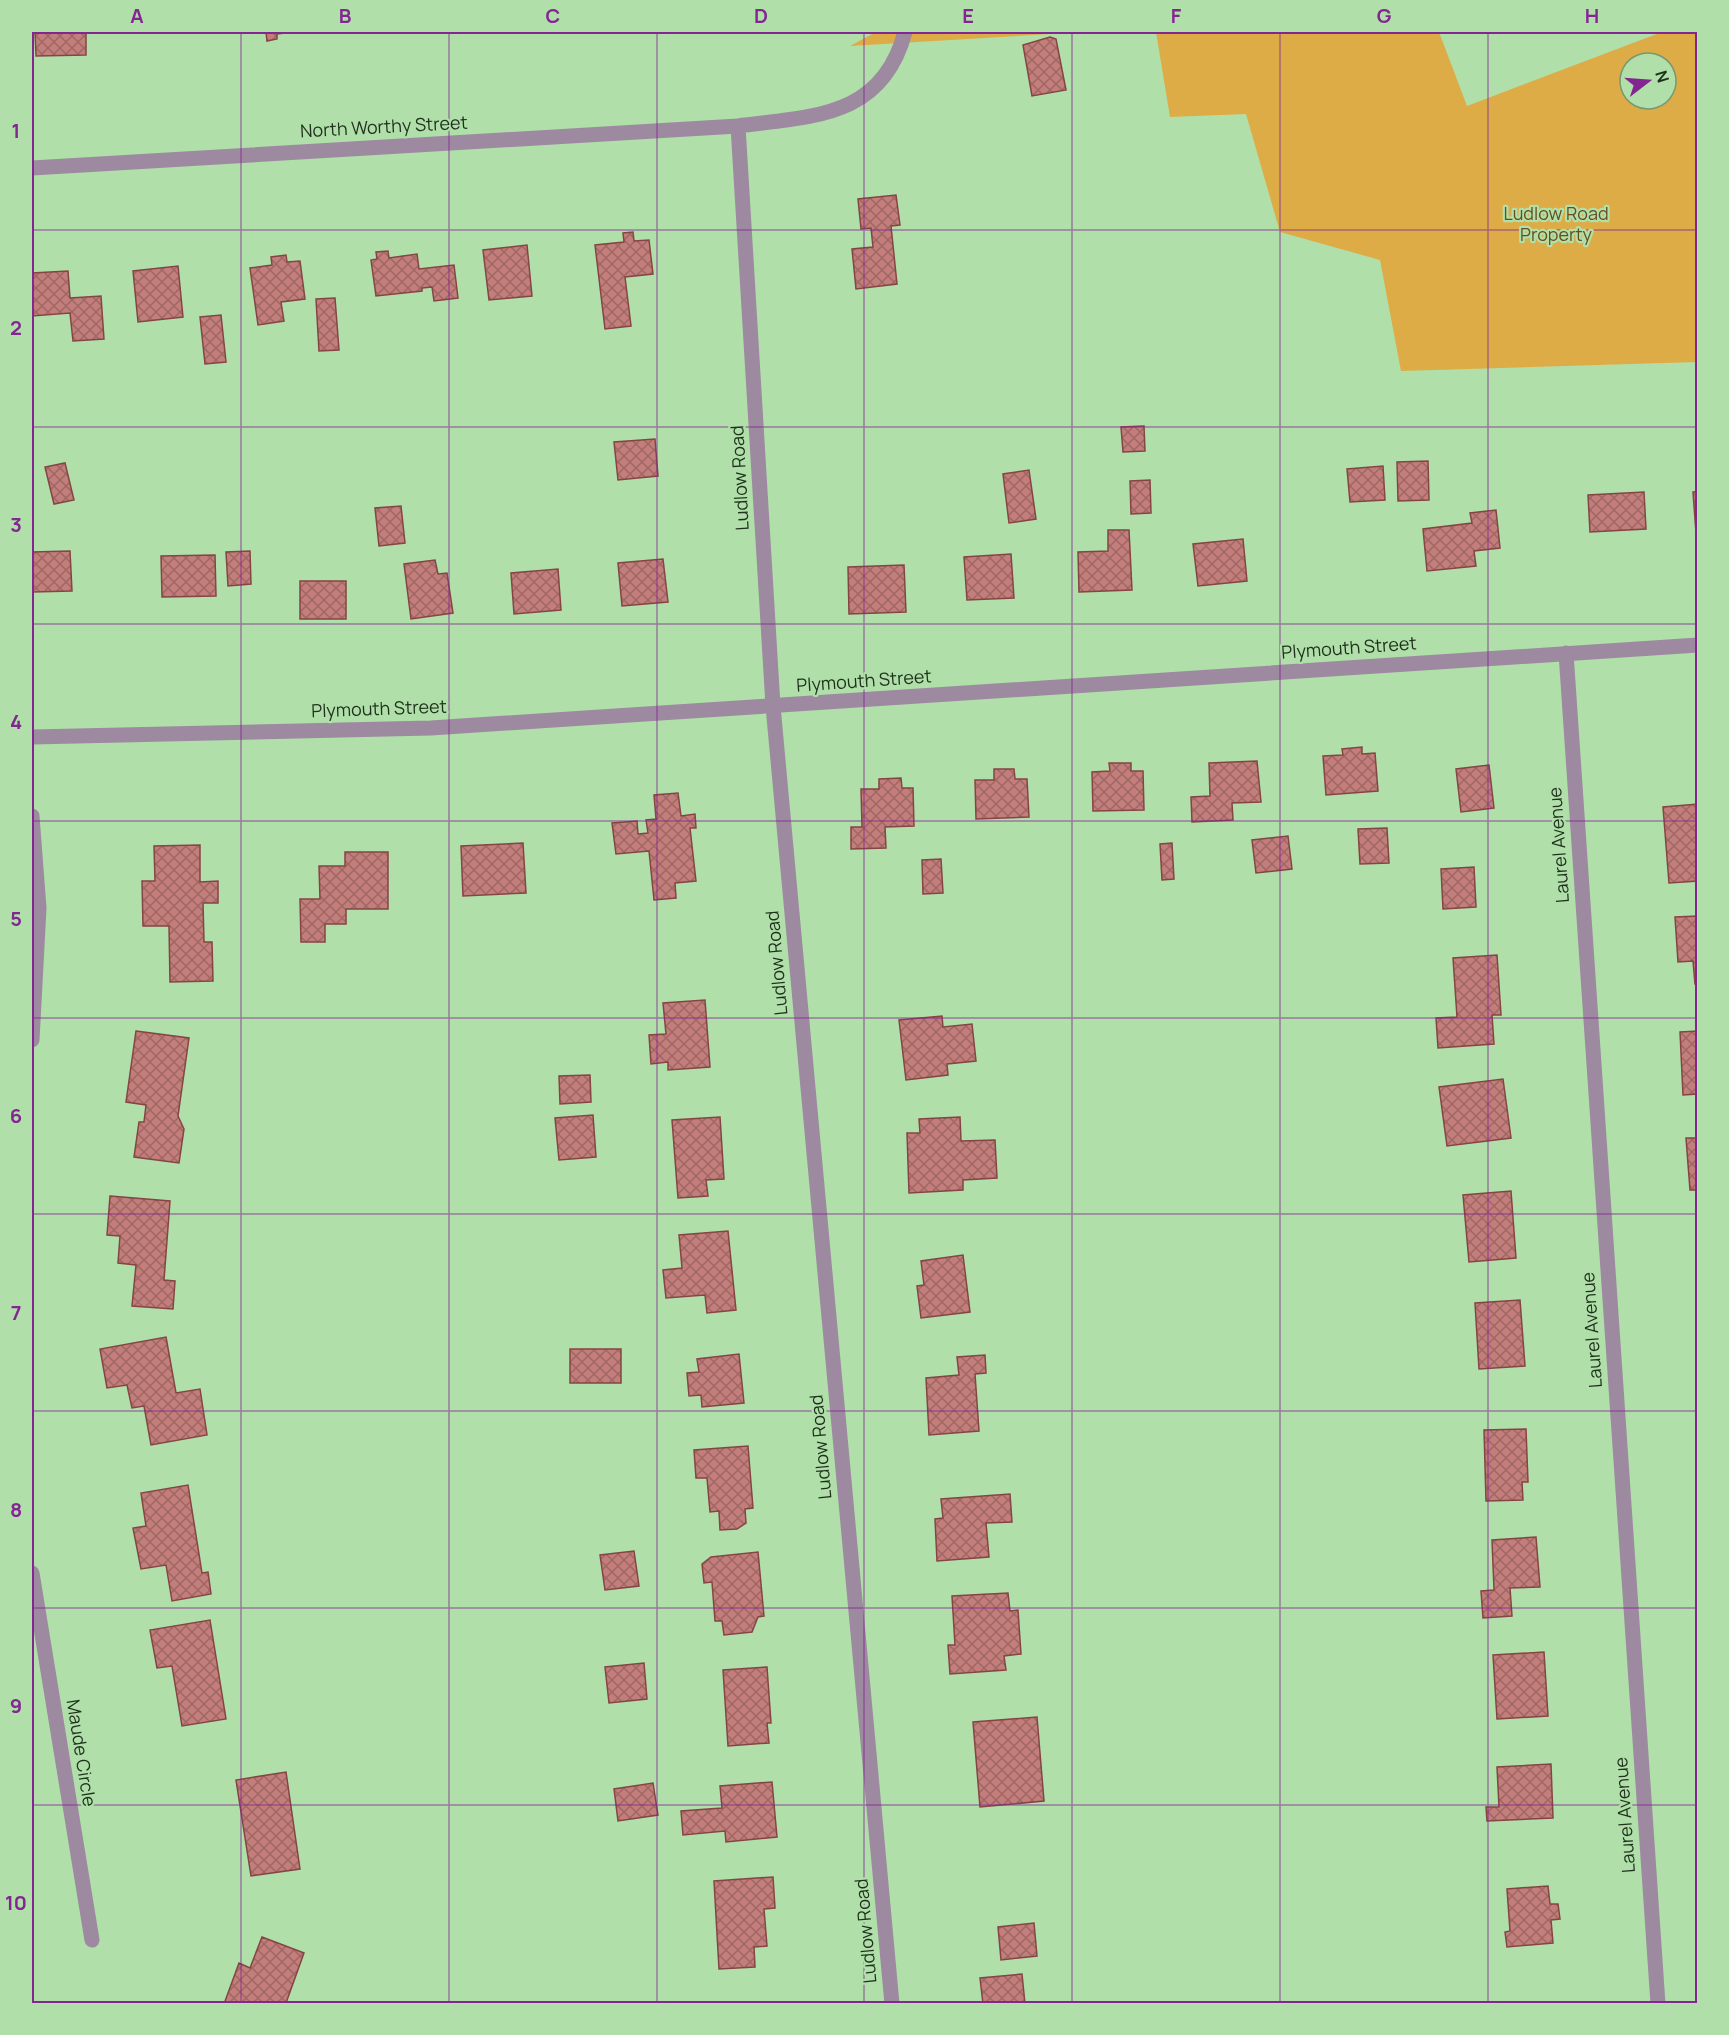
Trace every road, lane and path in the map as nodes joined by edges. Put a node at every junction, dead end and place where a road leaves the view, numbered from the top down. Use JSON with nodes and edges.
{"nodes":[{"id":1,"x":905,"y":32,"type":"edge"},
{"id":2,"x":738,"y":126,"type":"junction"},
{"id":3,"x":32,"y":168,"type":"edge"},
{"id":4,"x":1698,"y":645,"type":"edge"},
{"id":5,"x":1566,"y":653,"type":"junction"},
{"id":6,"x":773,"y":706,"type":"junction"},
{"id":7,"x":32,"y":737,"type":"edge"},
{"id":8,"x":32,"y":816,"type":"edge"},
{"id":9,"x":32,"y":1040,"type":"edge"},
{"id":10,"x":32,"y":1573,"type":"edge"},
{"id":11,"x":92,"y":1940,"type":"dead end"},
{"id":12,"x":892,"y":2004,"type":"edge"},
{"id":13,"x":1658,"y":2004,"type":"edge"}],
"edges":[{"from":1,"to":2,"type":"street"},
{"from":2,"to":3,"type":"street","name":"North Worthy Street"},
{"from":2,"to":6,"type":"street","name":"Ludlow Road"},
{"from":4,"to":5,"type":"street","name":"Plymouth Street"},
{"from":5,"to":6,"type":"street","name":"Plymouth Street"},
{"from":5,"to":13,"type":"street","name":"Laurel Avenue"},
{"from":6,"to":7,"type":"street","name":"Plymouth Street"},
{"from":6,"to":12,"type":"street","name":"Ludlow Road"},
{"from":8,"to":9,"type":"street"},
{"from":10,"to":11,"type":"street","name":"Maude Circle"}]}
